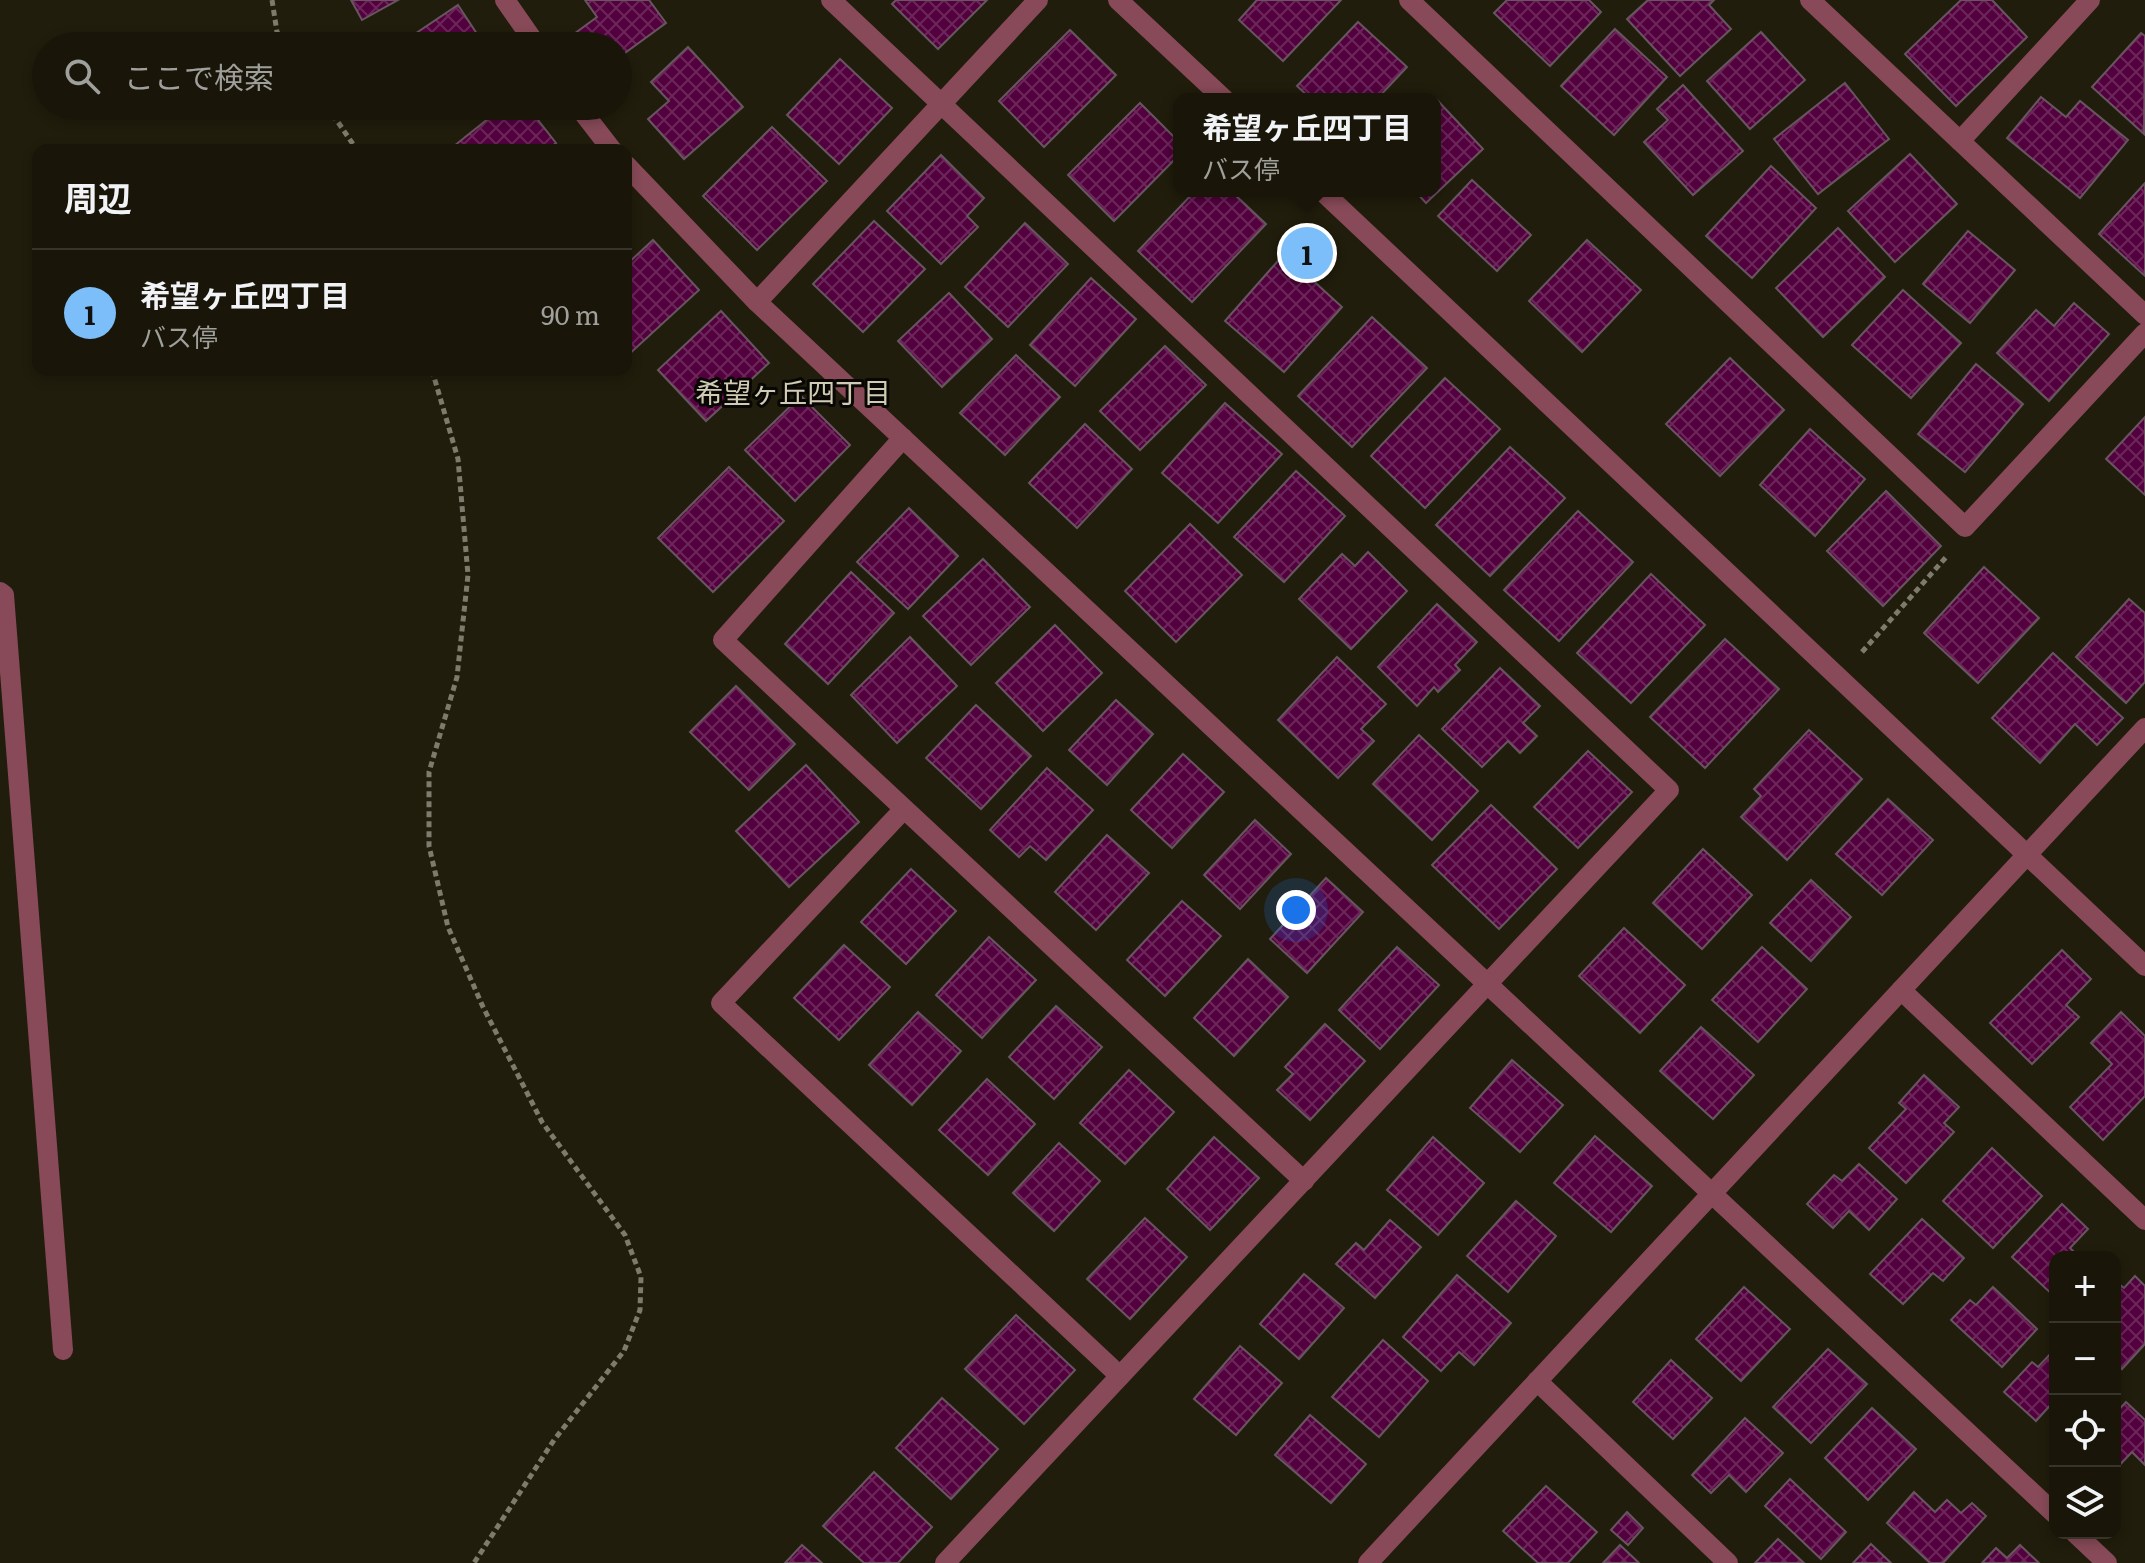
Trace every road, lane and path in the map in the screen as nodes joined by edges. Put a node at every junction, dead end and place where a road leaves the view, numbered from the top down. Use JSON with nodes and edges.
{"nodes":[{"id":1,"x":272,"y":0,"type":"edge"},
{"id":2,"x":505,"y":0,"type":"edge"},
{"id":3,"x":831,"y":0,"type":"edge"},
{"id":4,"x":1038,"y":0,"type":"edge"},
{"id":5,"x":1118,"y":0,"type":"edge"},
{"id":6,"x":1409,"y":0,"type":"edge"},
{"id":7,"x":1810,"y":0,"type":"edge"},
{"id":8,"x":2090,"y":0,"type":"edge"},
{"id":9,"x":277,"y":32,"type":"edge"},
{"id":10,"x":527,"y":32,"type":"edge"},
{"id":11,"x":1218,"y":93,"type":"edge"},
{"id":12,"x":941,"y":105,"type":"junction"},
{"id":13,"x":337,"y":120,"type":"edge"},
{"id":14,"x":589,"y":120,"type":"edge"},
{"id":15,"x":1960,"y":141,"type":"junction"},
{"id":16,"x":353,"y":144,"type":"edge"},
{"id":17,"x":607,"y":144,"type":"edge"},
{"id":18,"x":632,"y":171,"type":"edge"},
{"id":19,"x":1328,"y":197,"type":"edge"},
{"id":20,"x":757,"y":302,"type":"junction"},
{"id":21,"x":2145,"y":315,"type":"edge"},
{"id":22,"x":2145,"y":333,"type":"edge"},
{"id":23,"x":434,"y":376,"type":"edge"},
{"id":24,"x":903,"y":438,"type":"junction"},
{"id":25,"x":1965,"y":527,"type":"junction"},
{"id":26,"x":0,"y":592,"type":"edge"},
{"id":27,"x":1840,"y":677,"type":"junction"},
{"id":28,"x":2145,"y":728,"type":"edge"},
{"id":29,"x":904,"y":809,"type":"junction"},
{"id":30,"x":2027,"y":855,"type":"junction"},
{"id":31,"x":2145,"y":966,"type":"edge"},
{"id":32,"x":1487,"y":984,"type":"junction"},
{"id":33,"x":1901,"y":990,"type":"junction"},
{"id":34,"x":1304,"y":1181,"type":"junction"},
{"id":35,"x":1712,"y":1194,"type":"junction"},
{"id":36,"x":2145,"y":1220,"type":"edge"},
{"id":37,"x":63,"y":1350,"type":"dead end"},
{"id":38,"x":1120,"y":1376,"type":"junction"},
{"id":39,"x":1537,"y":1381,"type":"junction"},
{"id":40,"x":2049,"y":1508,"type":"edge"},
{"id":41,"x":2081,"y":1539,"type":"edge"},
{"id":42,"x":474,"y":1563,"type":"edge"},
{"id":43,"x":945,"y":1563,"type":"edge"},
{"id":44,"x":1368,"y":1563,"type":"edge"},
{"id":45,"x":1728,"y":1563,"type":"edge"},
{"id":46,"x":2107,"y":1563,"type":"edge"}],
"edges":[{"from":1,"to":9,"type":"path"},
{"from":2,"to":10,"type":"street"},
{"from":3,"to":12,"type":"street"},
{"from":4,"to":12,"type":"street"},
{"from":5,"to":11,"type":"street"},
{"from":6,"to":25,"type":"street"},
{"from":7,"to":15,"type":"street"},
{"from":8,"to":15,"type":"street"},
{"from":12,"to":20,"type":"street"},
{"from":12,"to":32,"type":"street"},
{"from":13,"to":16,"type":"path"},
{"from":14,"to":17,"type":"street"},
{"from":15,"to":21,"type":"street"},
{"from":18,"to":20,"type":"street"},
{"from":19,"to":27,"type":"street"},
{"from":20,"to":24,"type":"street"},
{"from":22,"to":25,"type":"street"},
{"from":23,"to":42,"type":"path"},
{"from":24,"to":29,"type":"street"},
{"from":24,"to":32,"type":"street"},
{"from":25,"to":27,"type":"path"},
{"from":26,"to":37,"type":"street"},
{"from":27,"to":30,"type":"street"},
{"from":28,"to":30,"type":"street"},
{"from":29,"to":34,"type":"street"},
{"from":29,"to":38,"type":"street"},
{"from":30,"to":31,"type":"street"},
{"from":30,"to":33,"type":"street"},
{"from":32,"to":34,"type":"street"},
{"from":32,"to":35,"type":"street"},
{"from":33,"to":35,"type":"street"},
{"from":33,"to":36,"type":"street"},
{"from":34,"to":38,"type":"street"},
{"from":35,"to":39,"type":"street"},
{"from":35,"to":40,"type":"street"},
{"from":38,"to":43,"type":"street"},
{"from":39,"to":44,"type":"street"},
{"from":39,"to":45,"type":"street"},
{"from":41,"to":46,"type":"street"}]}
